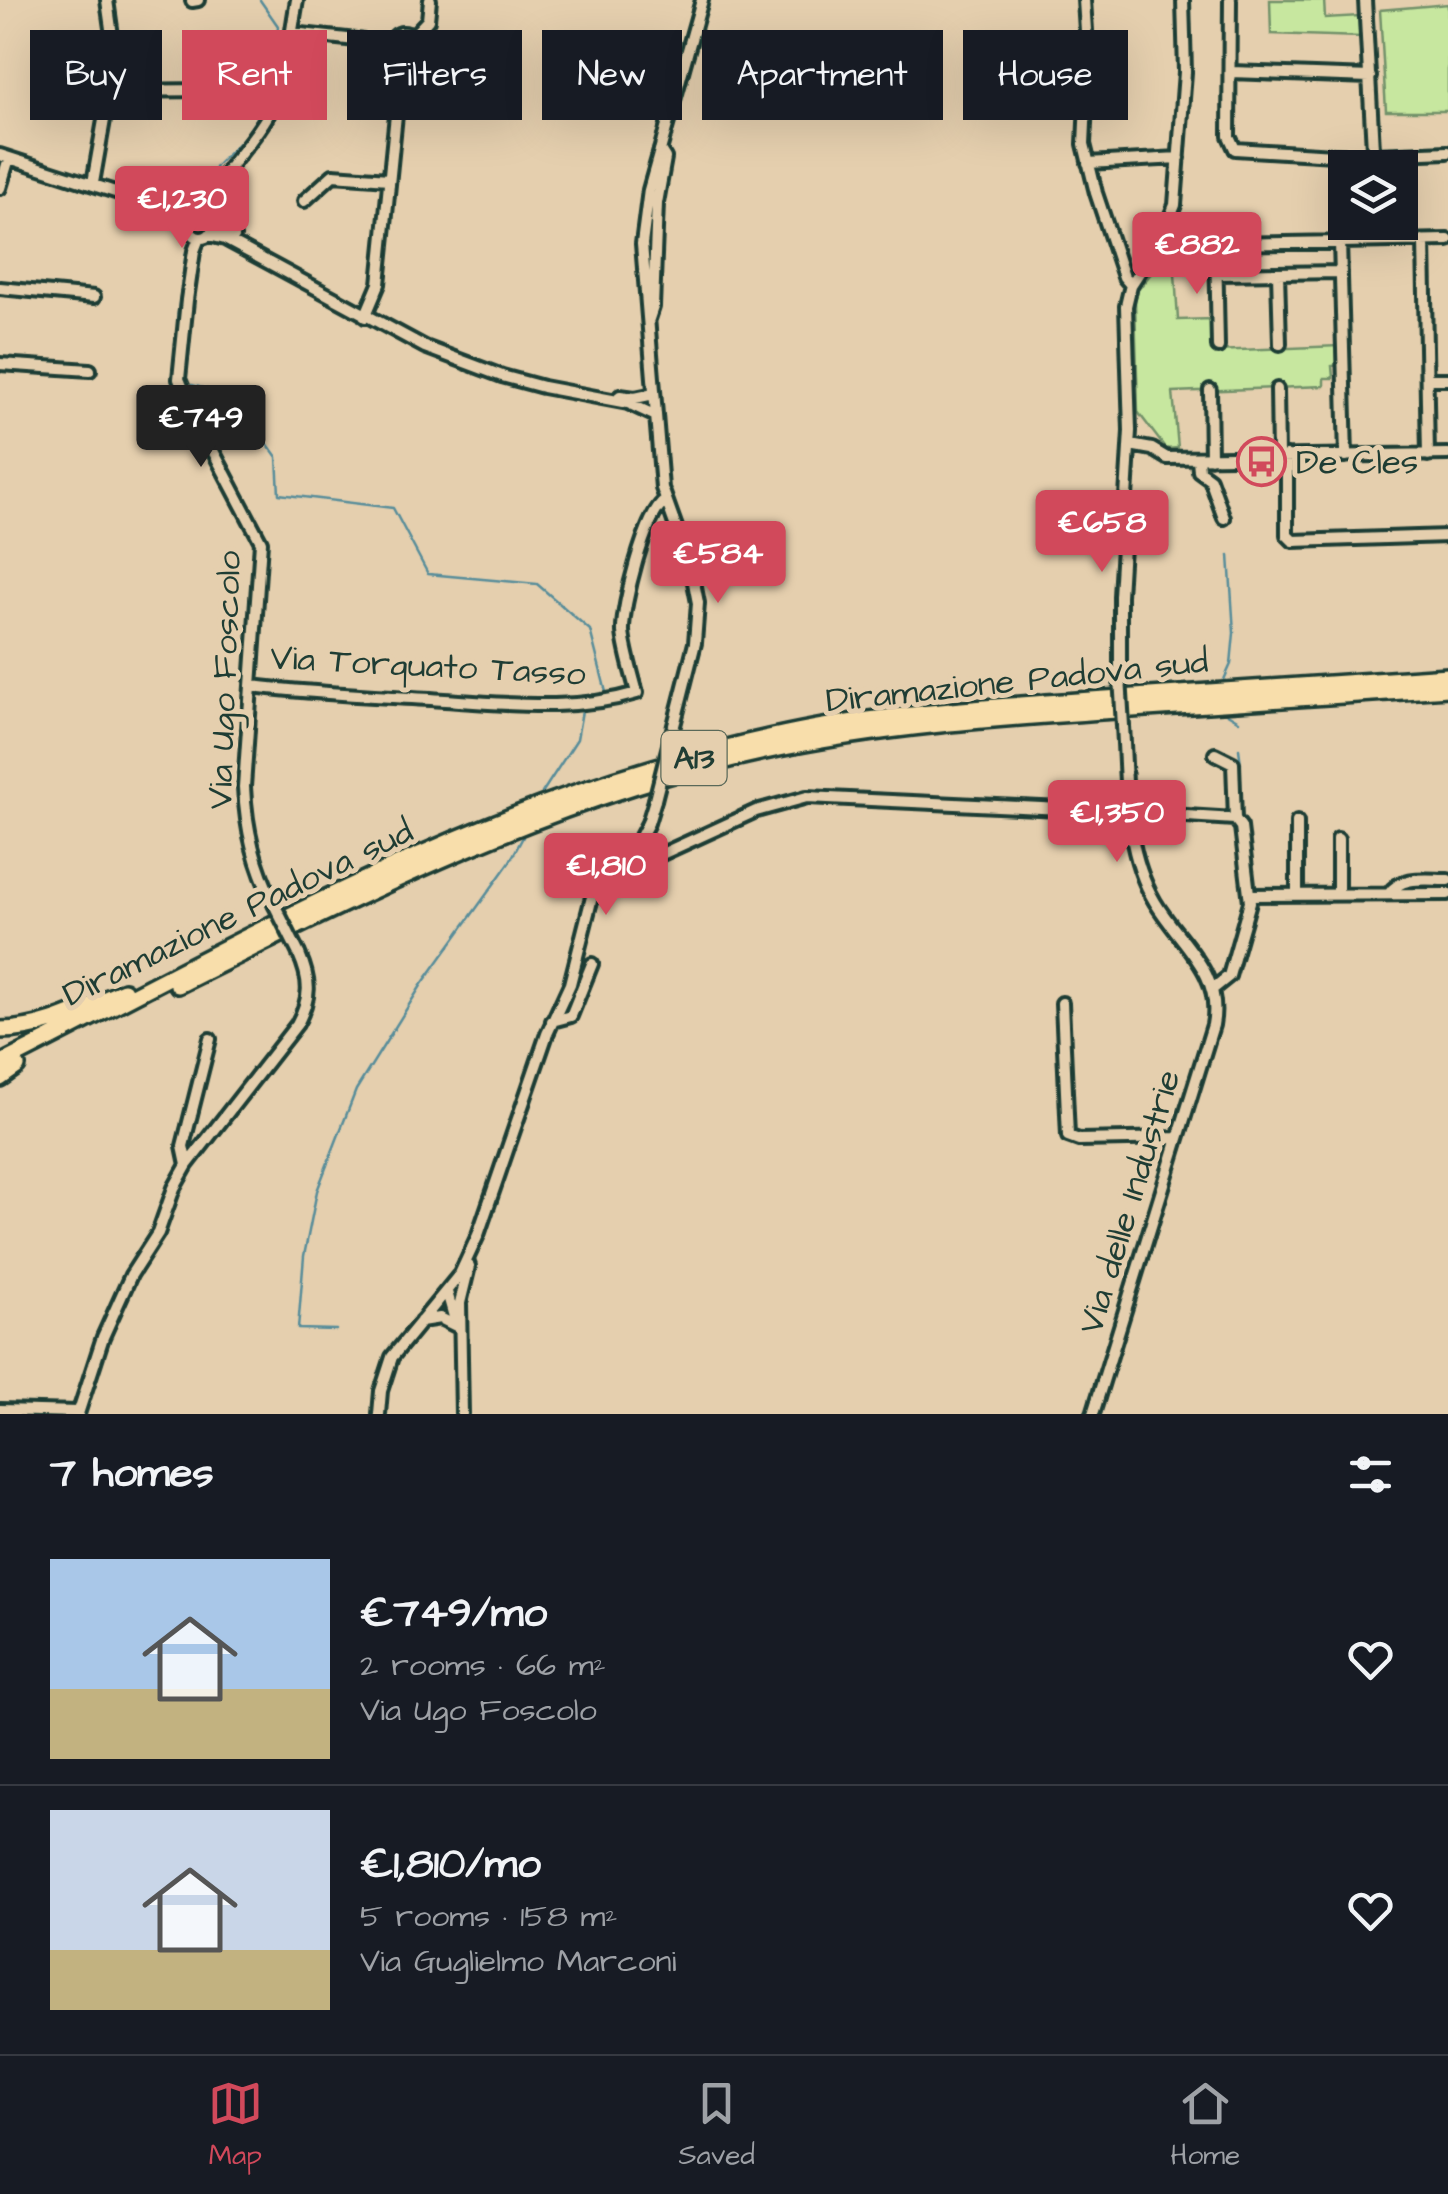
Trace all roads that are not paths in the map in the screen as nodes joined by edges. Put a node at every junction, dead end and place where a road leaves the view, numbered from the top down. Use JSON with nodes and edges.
{"nodes":[{"id":1,"x":107,"y":0,"type":"edge"},
{"id":2,"x":298,"y":0,"type":"edge"},
{"id":3,"x":430,"y":0,"type":"edge"},
{"id":4,"x":702,"y":0,"type":"edge"},
{"id":5,"x":1084,"y":0,"type":"edge"},
{"id":6,"x":1183,"y":0,"type":"edge"},
{"id":7,"x":1230,"y":0,"type":"edge"},
{"id":8,"x":1366,"y":0,"type":"edge"},
{"id":9,"x":111,"y":30,"type":"edge"},
{"id":10,"x":293,"y":30,"type":"edge"},
{"id":11,"x":419,"y":30,"type":"edge"},
{"id":12,"x":1231,"y":72,"type":"junction"},
{"id":13,"x":1370,"y":77,"type":"junction"},
{"id":14,"x":105,"y":120,"type":"edge"},
{"id":15,"x":264,"y":120,"type":"edge"},
{"id":16,"x":395,"y":120,"type":"edge"},
{"id":17,"x":1373,"y":150,"type":"edge"},
{"id":18,"x":1448,"y":152,"type":"edge"},
{"id":19,"x":1418,"y":156,"type":"edge"},
{"id":20,"x":3,"y":157,"type":"edge"},
{"id":21,"x":1328,"y":157,"type":"edge"},
{"id":22,"x":1180,"y":158,"type":"junction"},
{"id":23,"x":1088,"y":163,"type":"junction"},
{"id":24,"x":389,"y":179,"type":"junction"},
{"id":25,"x":93,"y":183,"type":"junction"},
{"id":26,"x":0,"y":188,"type":"edge"},
{"id":27,"x":304,"y":201,"type":"dead end"},
{"id":28,"x":209,"y":219,"type":"junction"},
{"id":29,"x":191,"y":220,"type":"junction"},
{"id":30,"x":204,"y":236,"type":"junction"},
{"id":31,"x":1161,"y":240,"type":"junction"},
{"id":32,"x":1424,"y":240,"type":"junction"},
{"id":33,"x":1448,"y":240,"type":"edge"},
{"id":34,"x":1340,"y":241,"type":"junction"},
{"id":35,"x":1378,"y":241,"type":"joint"},
{"id":36,"x":1216,"y":245,"type":"junction"},
{"id":37,"x":1278,"y":272,"type":"junction"},
{"id":38,"x":1340,"y":272,"type":"junction"},
{"id":39,"x":1217,"y":274,"type":"junction"},
{"id":40,"x":1131,"y":284,"type":"junction"},
{"id":41,"x":0,"y":288,"type":"edge"},
{"id":42,"x":94,"y":297,"type":"dead end"},
{"id":43,"x":366,"y":314,"type":"junction"},
{"id":44,"x":1280,"y":344,"type":"dead end"},
{"id":45,"x":1218,"y":347,"type":"dead end"},
{"id":46,"x":0,"y":364,"type":"edge"},
{"id":47,"x":90,"y":370,"type":"dead end"},
{"id":48,"x":1426,"y":379,"type":"junction"},
{"id":49,"x":1448,"y":379,"type":"edge"},
{"id":50,"x":1277,"y":389,"type":"dead end"},
{"id":51,"x":1210,"y":390,"type":"dead end"},
{"id":52,"x":654,"y":394,"type":"junction"},
{"id":53,"x":656,"y":416,"type":"junction"},
{"id":54,"x":1130,"y":431,"type":"junction"},
{"id":55,"x":1130,"y":446,"type":"junction"},
{"id":56,"x":1152,"y":449,"type":"junction"},
{"id":57,"x":1428,"y":454,"type":"junction"},
{"id":58,"x":1448,"y":454,"type":"edge"},
{"id":59,"x":1282,"y":456,"type":"junction"},
{"id":60,"x":1346,"y":456,"type":"junction"},
{"id":61,"x":1198,"y":458,"type":"junction"},
{"id":62,"x":1211,"y":458,"type":"junction"},
{"id":63,"x":665,"y":501,"type":"junction"},
{"id":64,"x":1224,"y":518,"type":"dead end"},
{"id":65,"x":1448,"y":536,"type":"edge"},
{"id":66,"x":253,"y":667,"type":"junction"},
{"id":67,"x":1448,"y":676,"type":"edge"},
{"id":68,"x":252,"y":686,"type":"junction"},
{"id":69,"x":1448,"y":688,"type":"edge"},
{"id":70,"x":244,"y":700,"type":"dead end"},
{"id":71,"x":1215,"y":754,"type":"dead end"},
{"id":72,"x":1124,"y":812,"type":"dead end"},
{"id":73,"x":1138,"y":812,"type":"dead end"},
{"id":74,"x":1235,"y":819,"type":"junction"},
{"id":75,"x":1298,"y":822,"type":"dead end"},
{"id":76,"x":1338,"y":840,"type":"dead end"},
{"id":77,"x":628,"y":856,"type":"junction"},
{"id":78,"x":1448,"y":880,"type":"edge"},
{"id":79,"x":1297,"y":894,"type":"junction"},
{"id":80,"x":1338,"y":894,"type":"junction"},
{"id":81,"x":1389,"y":894,"type":"junction"},
{"id":82,"x":1448,"y":894,"type":"edge"},
{"id":83,"x":1250,"y":895,"type":"junction"},
{"id":84,"x":244,"y":940,"type":"junction"},
{"id":85,"x":592,"y":964,"type":"dead end"},
{"id":86,"x":1214,"y":988,"type":"junction"},
{"id":87,"x":1062,"y":1003,"type":"dead end"},
{"id":88,"x":552,"y":1021,"type":"junction"},
{"id":89,"x":0,"y":1030,"type":"edge"},
{"id":90,"x":210,"y":1039,"type":"dead end"},
{"id":91,"x":8,"y":1065,"type":"edge"},
{"id":92,"x":0,"y":1076,"type":"edge"},
{"id":93,"x":1178,"y":1138,"type":"junction"},
{"id":94,"x":187,"y":1166,"type":"junction"},
{"id":95,"x":468,"y":1259,"type":"junction"},
{"id":96,"x":448,"y":1291,"type":"junction"},
{"id":97,"x":460,"y":1303,"type":"junction"},
{"id":98,"x":420,"y":1321,"type":"junction"},
{"id":99,"x":458,"y":1331,"type":"junction"},
{"id":100,"x":0,"y":1410,"type":"edge"},
{"id":101,"x":78,"y":1413,"type":"edge"},
{"id":102,"x":379,"y":1414,"type":"edge"},
{"id":103,"x":462,"y":1414,"type":"edge"},
{"id":104,"x":1093,"y":1414,"type":"edge"}],
"edges":[{"from":1,"to":9,"type":"street"},
{"from":2,"to":10,"type":"street","name":"Via Ugo Foscolo"},
{"from":3,"to":11,"type":"street"},
{"from":4,"to":52,"type":"street"},
{"from":5,"to":23,"type":"street"},
{"from":6,"to":22,"type":"street"},
{"from":7,"to":12,"type":"street"},
{"from":8,"to":13,"type":"street"},
{"from":12,"to":13,"type":"street"},
{"from":12,"to":21,"type":"street"},
{"from":13,"to":17,"type":"street"},
{"from":14,"to":25,"type":"street"},
{"from":15,"to":28,"type":"street","name":"Via Ugo Foscolo"},
{"from":16,"to":24,"type":"street"},
{"from":18,"to":19,"type":"street"},
{"from":20,"to":25,"type":"street"},
{"from":20,"to":26,"type":"street"},
{"from":22,"to":23,"type":"street"},
{"from":22,"to":31,"type":"street"},
{"from":23,"to":40,"type":"street"},
{"from":24,"to":27,"type":"street"},
{"from":24,"to":43,"type":"street"},
{"from":25,"to":29,"type":"street"},
{"from":28,"to":29,"type":"street"},
{"from":28,"to":30,"type":"street","name":"Via Ugo Foscolo"},
{"from":28,"to":43,"type":"street"},
{"from":29,"to":30,"type":"street"},
{"from":30,"to":43,"type":"street"},
{"from":30,"to":66,"type":"street","name":"Via Ugo Foscolo"},
{"from":31,"to":36,"type":"street"},
{"from":31,"to":40,"type":"street"},
{"from":32,"to":33,"type":"street"},
{"from":32,"to":35,"type":"street"},
{"from":32,"to":48,"type":"street"},
{"from":34,"to":35,"type":"street"},
{"from":34,"to":36,"type":"street"},
{"from":34,"to":38,"type":"street"},
{"from":36,"to":39,"type":"street"},
{"from":37,"to":38,"type":"street"},
{"from":37,"to":39,"type":"street"},
{"from":37,"to":44,"type":"street"},
{"from":38,"to":60,"type":"street"},
{"from":39,"to":45,"type":"street"},
{"from":40,"to":54,"type":"street"},
{"from":41,"to":42,"type":"street"},
{"from":43,"to":52,"type":"street"},
{"from":43,"to":53,"type":"street"},
{"from":46,"to":47,"type":"street"},
{"from":48,"to":49,"type":"street"},
{"from":48,"to":57,"type":"street"},
{"from":50,"to":59,"type":"street"},
{"from":51,"to":62,"type":"street"},
{"from":52,"to":53,"type":"street"},
{"from":53,"to":63,"type":"street"},
{"from":54,"to":55,"type":"street"},
{"from":54,"to":56,"type":"street"},
{"from":55,"to":56,"type":"street"},
{"from":55,"to":86,"type":"street","bridge":true},
{"from":56,"to":61,"type":"street"},
{"from":57,"to":58,"type":"street"},
{"from":57,"to":60,"type":"street"},
{"from":59,"to":60,"type":"street"},
{"from":59,"to":62,"type":"street"},
{"from":59,"to":65,"type":"street"},
{"from":61,"to":62,"type":"street"},
{"from":61,"to":64,"type":"street"},
{"from":63,"to":68,"type":"street","name":"Via Torquato Tasso"},
{"from":63,"to":77,"type":"street","bridge":true},
{"from":66,"to":68,"type":"street","name":"Via Ugo Foscolo"},
{"from":66,"to":70,"type":"street","name":"Via Torquato Tasso"},
{"from":67,"to":84,"type":"highway","name":"Diramazione Padova sud","number":"A13"},
{"from":68,"to":94,"type":"street","name":"Via Ugo Foscolo","bridge":true},
{"from":69,"to":91,"type":"highway","name":"Diramazione Padova sud","number":"A13"},
{"from":71,"to":74,"type":"street"},
{"from":72,"to":77,"type":"street"},
{"from":73,"to":74,"type":"street"},
{"from":74,"to":83,"type":"street"},
{"from":75,"to":79,"type":"street"},
{"from":76,"to":80,"type":"street"},
{"from":77,"to":88,"type":"street"},
{"from":78,"to":81,"type":"street"},
{"from":79,"to":80,"type":"street"},
{"from":79,"to":83,"type":"street"},
{"from":80,"to":81,"type":"street"},
{"from":81,"to":82,"type":"street"},
{"from":83,"to":86,"type":"street"},
{"from":84,"to":89,"type":"highway"},
{"from":84,"to":91,"type":"highway","name":"Diramazione Padova sud","number":"A13"},
{"from":85,"to":88,"type":"street"},
{"from":86,"to":93,"type":"street","name":"Via delle Industrie"},
{"from":87,"to":93,"type":"street"},
{"from":88,"to":95,"type":"street"},
{"from":90,"to":94,"type":"street"},
{"from":91,"to":92,"type":"highway","name":"Diramazione Padova sud","number":"A13"},
{"from":93,"to":104,"type":"street","name":"Via delle Industrie"},
{"from":94,"to":101,"type":"street"},
{"from":95,"to":96,"type":"street"},
{"from":95,"to":97,"type":"street"},
{"from":96,"to":97,"type":"street"},
{"from":96,"to":98,"type":"street"},
{"from":96,"to":99,"type":"street"},
{"from":97,"to":99,"type":"street"},
{"from":98,"to":99,"type":"street"},
{"from":98,"to":102,"type":"street"},
{"from":99,"to":103,"type":"street"},
{"from":100,"to":101,"type":"street"}]}
